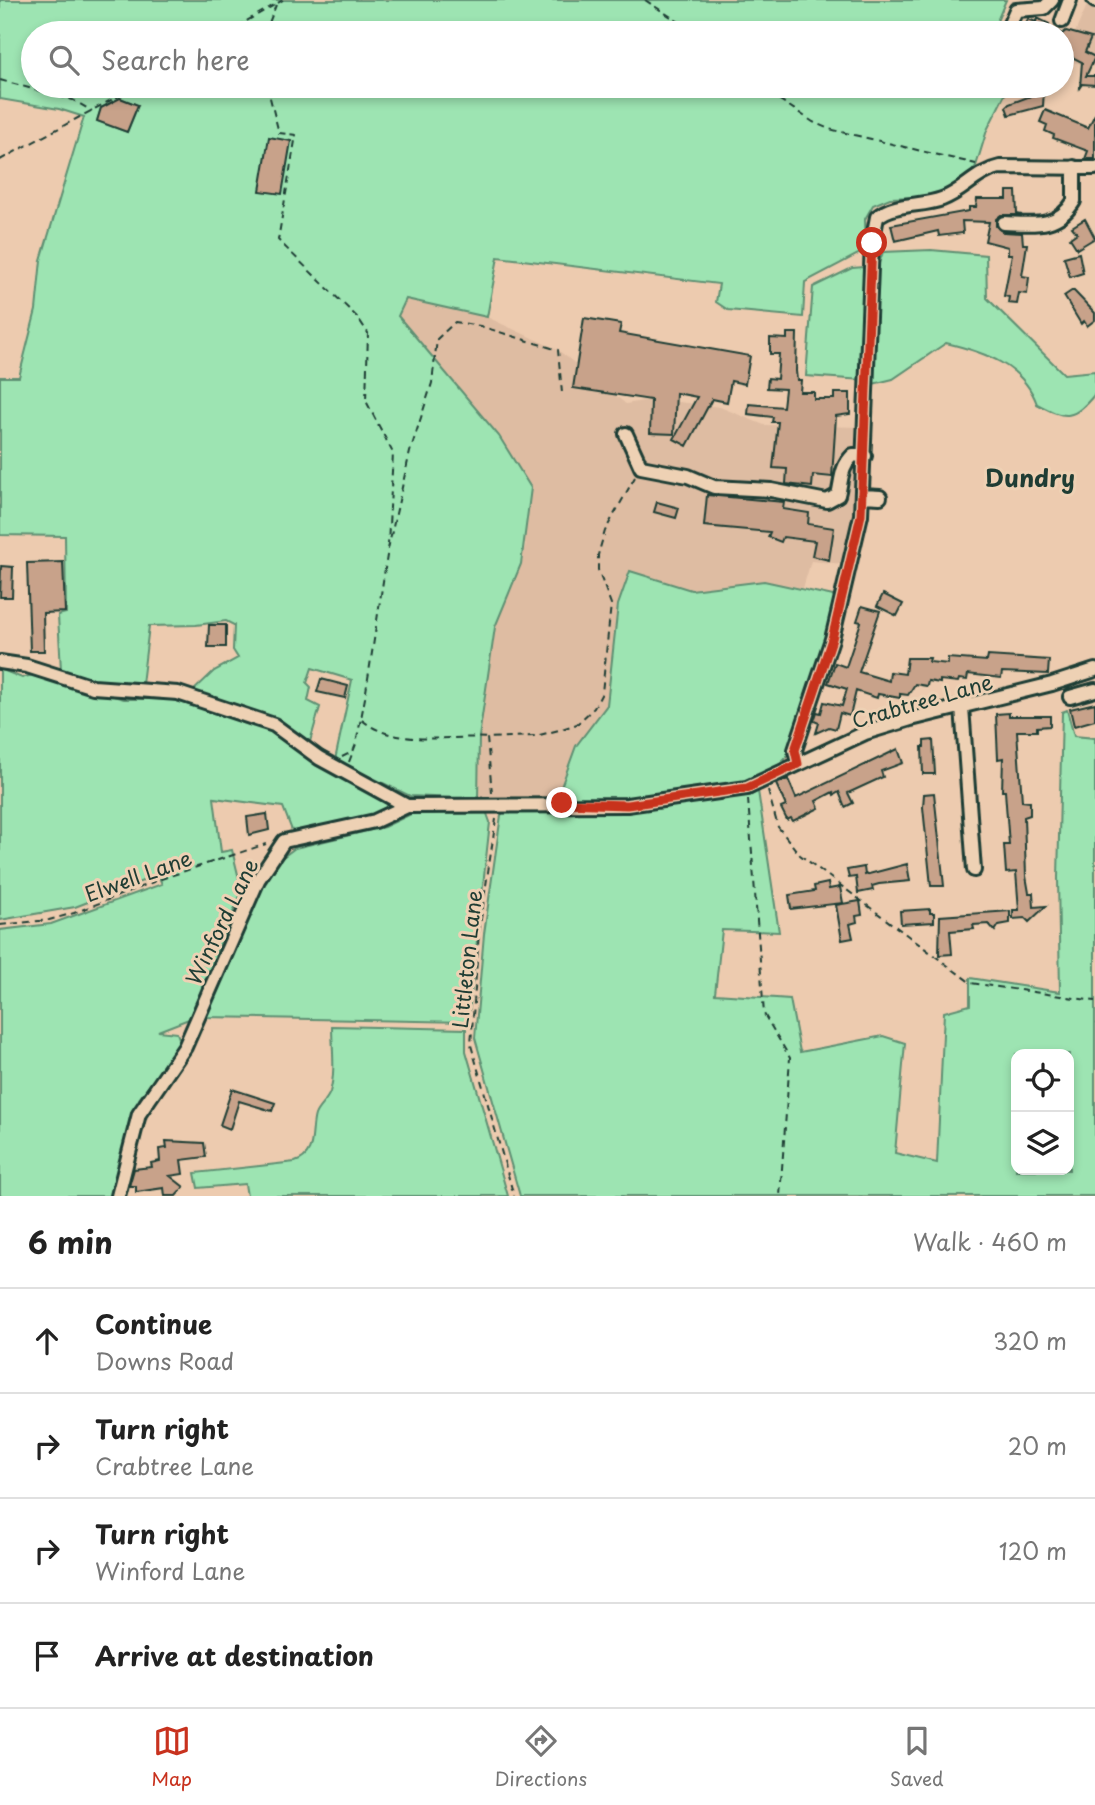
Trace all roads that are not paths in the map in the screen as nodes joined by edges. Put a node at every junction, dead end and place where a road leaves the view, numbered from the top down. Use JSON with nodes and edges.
{"nodes":[{"id":1,"x":1052,"y":0,"type":"edge"},
{"id":2,"x":1070,"y":0,"type":"edge"},
{"id":3,"x":1011,"y":21,"type":"edge"},
{"id":4,"x":1062,"y":21,"type":"dead end"},
{"id":5,"x":1074,"y":167,"type":"junction"},
{"id":6,"x":1095,"y":168,"type":"edge"},
{"id":7,"x":1004,"y":223,"type":"dead end"},
{"id":8,"x":626,"y":434,"type":"dead end"},
{"id":9,"x":865,"y":456,"type":"junction"},
{"id":10,"x":863,"y":496,"type":"junction"},
{"id":11,"x":880,"y":497,"type":"dead end"},
{"id":12,"x":0,"y":662,"type":"edge"},
{"id":13,"x":1095,"y":670,"type":"edge"},
{"id":14,"x":1095,"y":690,"type":"edge"},
{"id":15,"x":1070,"y":697,"type":"dead end"},
{"id":16,"x":962,"y":706,"type":"junction"},
{"id":17,"x":798,"y":764,"type":"junction"},
{"id":18,"x":407,"y":806,"type":"junction"},
{"id":19,"x":974,"y":870,"type":"dead end"},
{"id":20,"x":118,"y":1196,"type":"edge"}],
"edges":[{"from":1,"to":3,"type":"street"},
{"from":2,"to":4,"type":"street"},
{"from":5,"to":6,"type":"street"},
{"from":5,"to":7,"type":"street"},
{"from":5,"to":9,"type":"street"},
{"from":8,"to":9,"type":"street"},
{"from":9,"to":10,"type":"street"},
{"from":10,"to":11,"type":"street"},
{"from":10,"to":17,"type":"street"},
{"from":12,"to":18,"type":"street"},
{"from":13,"to":16,"type":"street","name":"Crabtree Lane"},
{"from":14,"to":15,"type":"street"},
{"from":16,"to":17,"type":"street","name":"Crabtree Lane"},
{"from":16,"to":19,"type":"street"},
{"from":17,"to":18,"type":"street","name":"Crabtree Lane"},
{"from":18,"to":20,"type":"street","name":"Winford Lane"}]}
